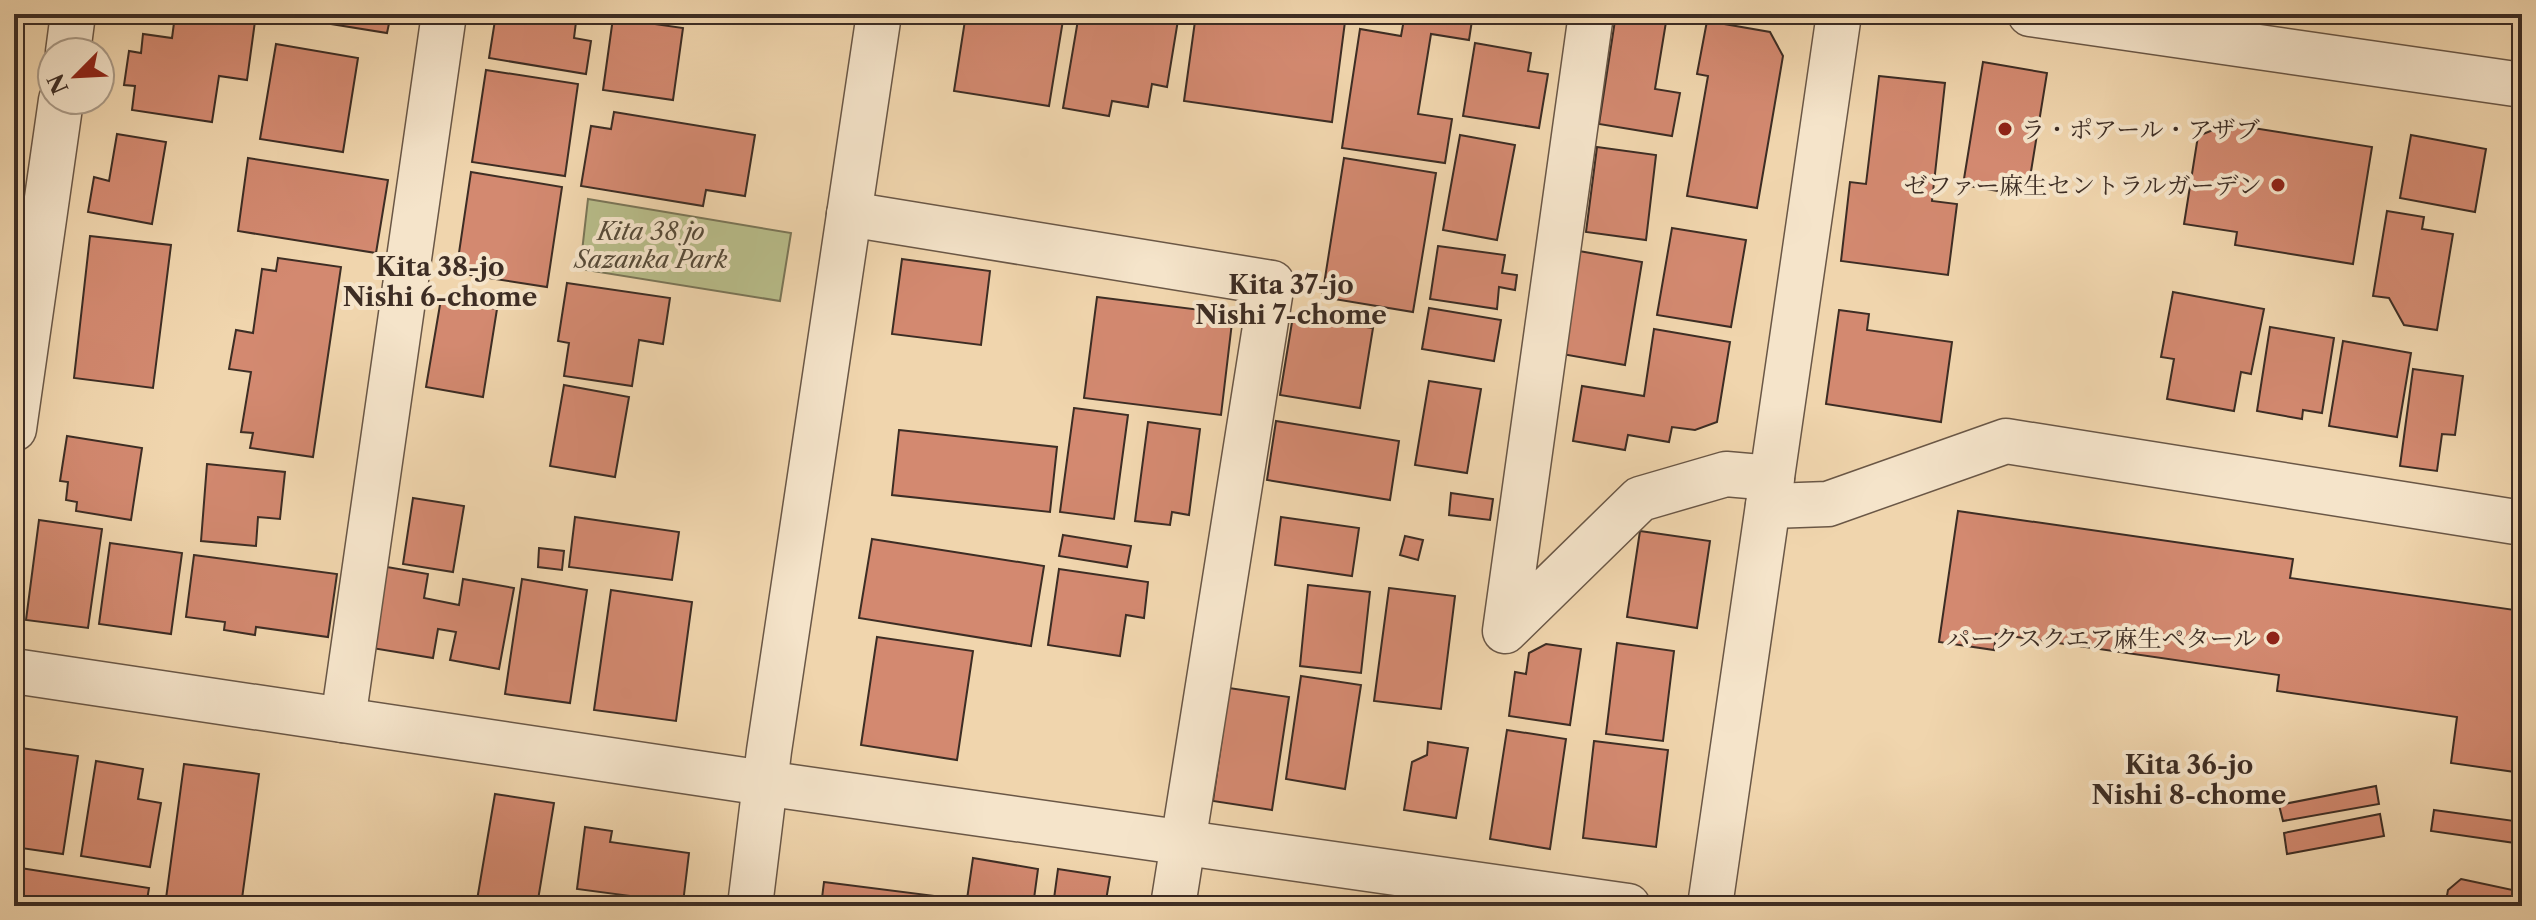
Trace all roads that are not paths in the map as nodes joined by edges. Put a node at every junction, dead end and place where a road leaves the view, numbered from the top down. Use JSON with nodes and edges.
{"nodes":[{"id":1,"x":73,"y":14,"type":"edge"},
{"id":2,"x":444,"y":14,"type":"edge"},
{"id":3,"x":879,"y":14,"type":"edge"},
{"id":4,"x":1591,"y":14,"type":"edge"},
{"id":5,"x":1839,"y":14,"type":"edge"},
{"id":6,"x":2030,"y":14,"type":"edge"},
{"id":7,"x":70,"y":36,"type":"edge"},
{"id":8,"x":2522,"y":85,"type":"edge"},
{"id":9,"x":59,"y":116,"type":"edge"},
{"id":10,"x":849,"y":214,"type":"junction"},
{"id":11,"x":14,"y":429,"type":"edge"},
{"id":12,"x":1770,"y":492,"type":"junction"},
{"id":13,"x":2522,"y":523,"type":"edge"},
{"id":14,"x":14,"y":671,"type":"edge"},
{"id":15,"x":343,"y":720,"type":"junction"},
{"id":16,"x":764,"y":783,"type":"junction"},
{"id":17,"x":1183,"y":842,"type":"junction"},
{"id":18,"x":1475,"y":895,"type":"edge"},
{"id":19,"x":750,"y":906,"type":"edge"},
{"id":20,"x":1173,"y":906,"type":"edge"},
{"id":21,"x":1628,"y":906,"type":"edge"},
{"id":22,"x":1710,"y":906,"type":"edge"}],
"edges":[{"from":1,"to":7,"type":"street"},
{"from":2,"to":15,"type":"street"},
{"from":3,"to":10,"type":"street"},
{"from":4,"to":12,"type":"street"},
{"from":5,"to":12,"type":"street"},
{"from":6,"to":8,"type":"street"},
{"from":9,"to":11,"type":"street"},
{"from":10,"to":16,"type":"street"},
{"from":10,"to":17,"type":"street"},
{"from":12,"to":13,"type":"street"},
{"from":12,"to":22,"type":"street"},
{"from":14,"to":15,"type":"street"},
{"from":15,"to":16,"type":"street"},
{"from":16,"to":17,"type":"street"},
{"from":16,"to":19,"type":"street"},
{"from":17,"to":18,"type":"street"},
{"from":17,"to":20,"type":"street"},
{"from":18,"to":21,"type":"street"}]}
